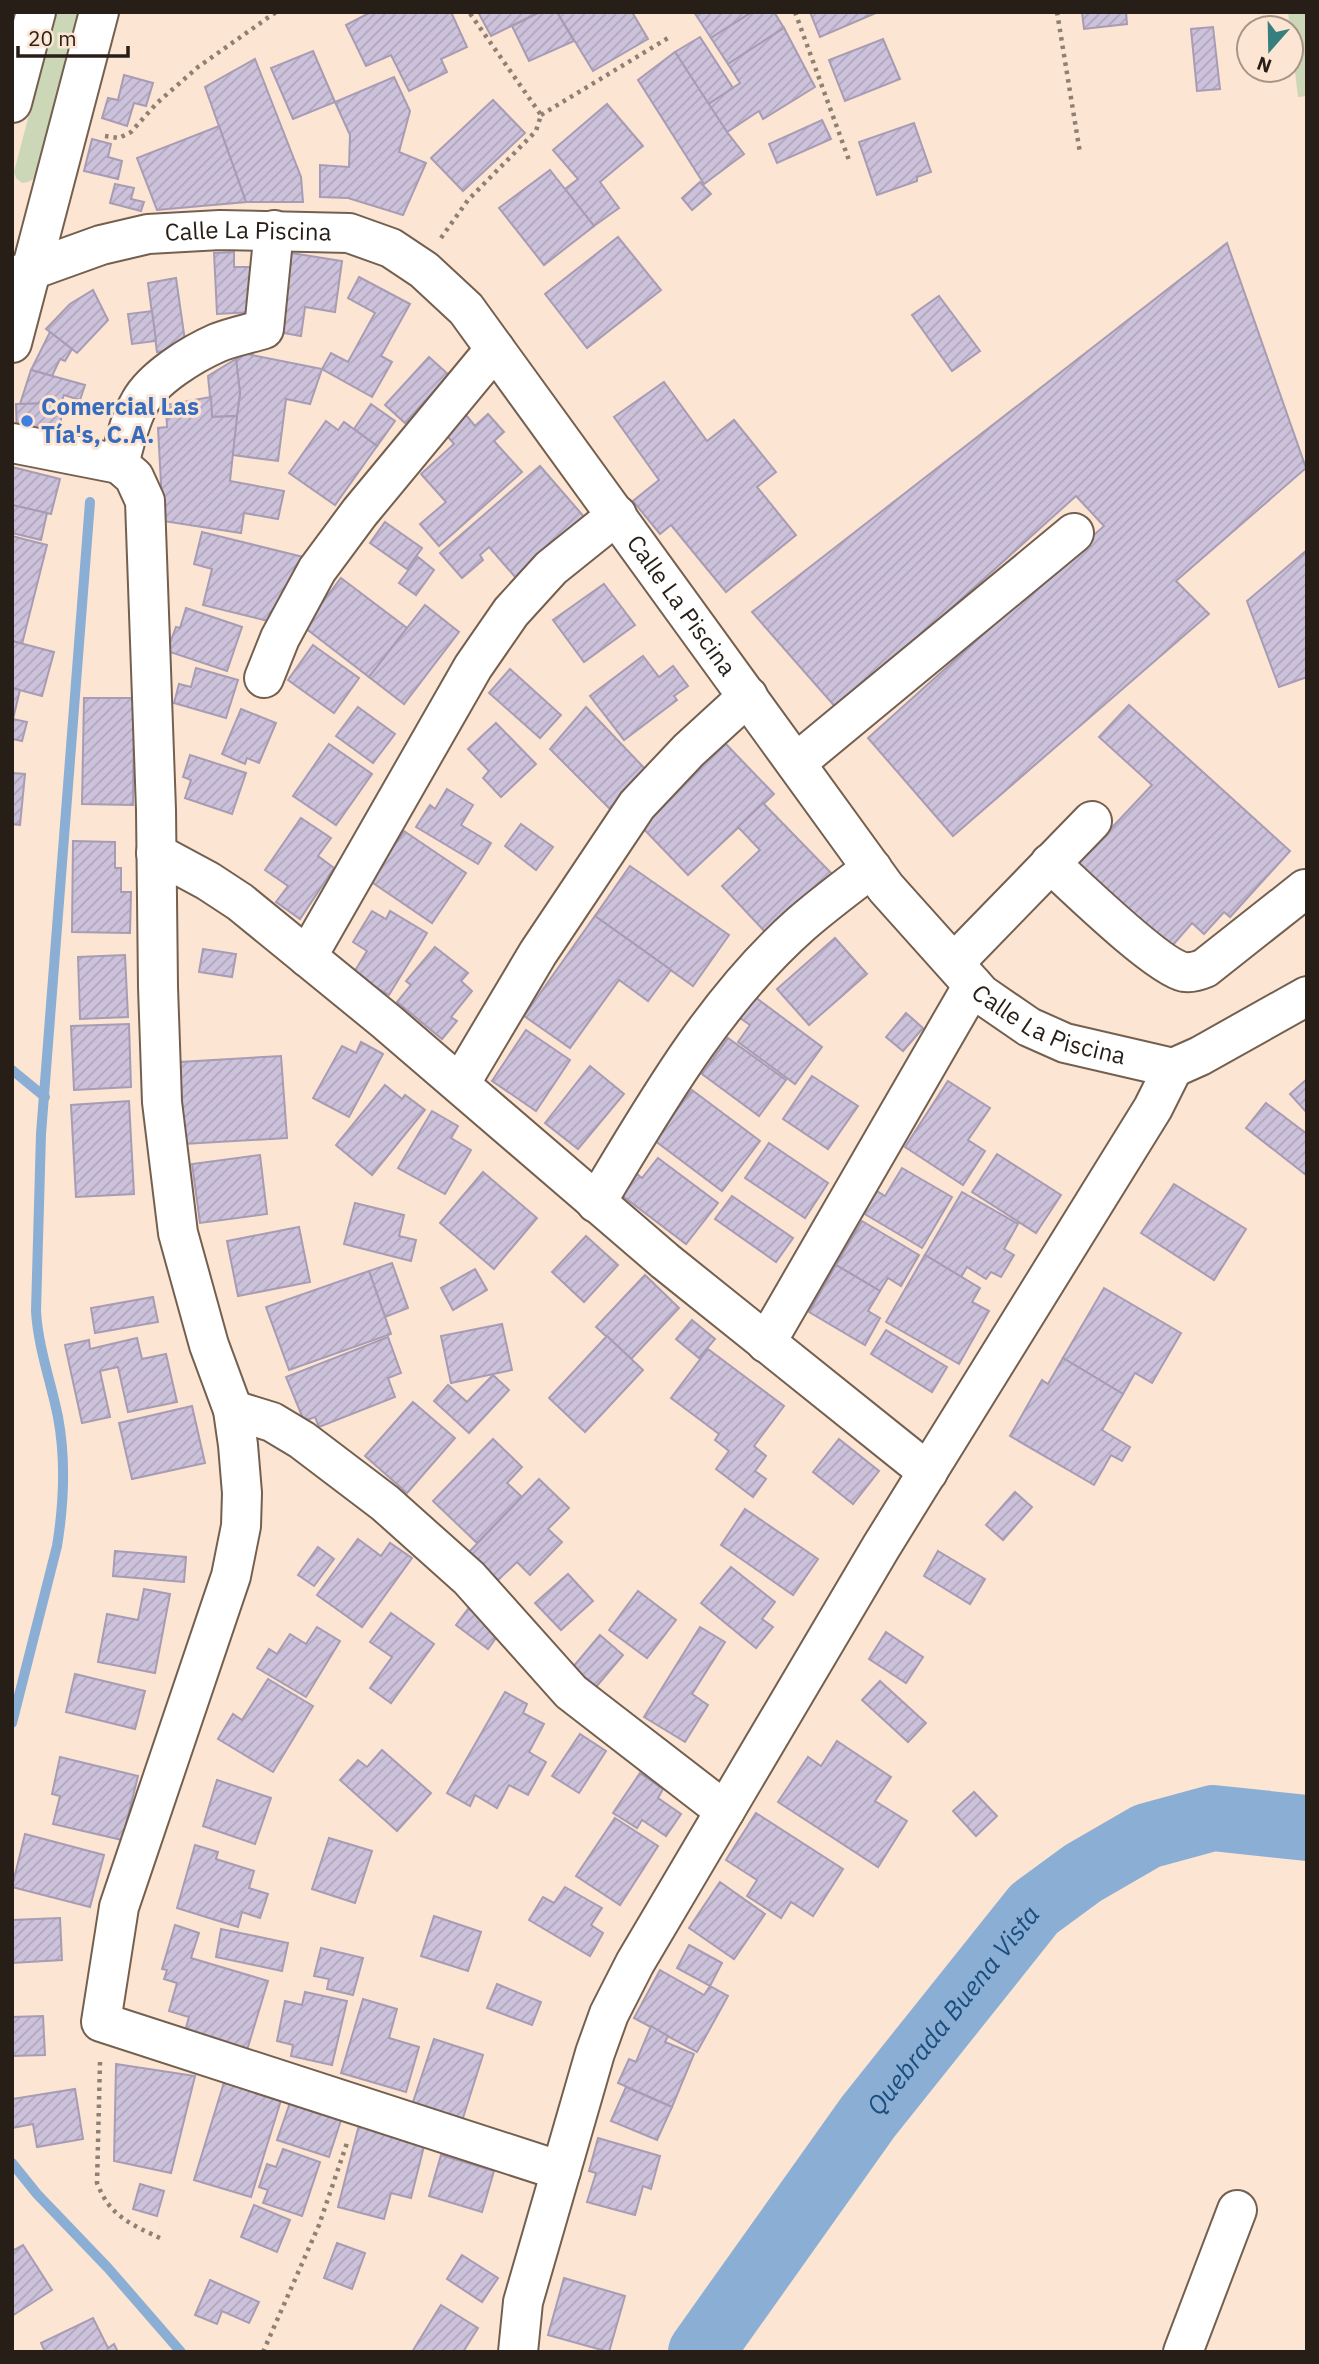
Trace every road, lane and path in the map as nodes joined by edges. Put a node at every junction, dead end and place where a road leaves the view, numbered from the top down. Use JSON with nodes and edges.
{"nodes":[{"id":1,"x":36,"y":12,"type":"edge"},
{"id":2,"x":99,"y":12,"type":"edge"},
{"id":3,"x":276,"y":12,"type":"edge"},
{"id":4,"x":470,"y":12,"type":"edge"},
{"id":5,"x":795,"y":12,"type":"edge"},
{"id":6,"x":1057,"y":12,"type":"edge"},
{"id":7,"x":668,"y":38,"type":"dead end"},
{"id":8,"x":12,"y":103,"type":"edge"},
{"id":9,"x":541,"y":115,"type":"junction"},
{"id":10,"x":69,"y":126,"type":"junction"},
{"id":11,"x":1080,"y":153,"type":"dead end"},
{"id":12,"x":850,"y":163,"type":"dead end"},
{"id":13,"x":274,"y":230,"type":"junction"},
{"id":14,"x":424,"y":270,"type":"junction"},
{"id":15,"x":22,"y":273,"type":"edge"},
{"id":16,"x":12,"y":342,"type":"edge"},
{"id":17,"x":495,"y":349,"type":"junction"},
{"id":18,"x":12,"y":443,"type":"edge"},
{"id":19,"x":120,"y":464,"type":"junction"},
{"id":20,"x":617,"y":515,"type":"junction"},
{"id":21,"x":1074,"y":533,"type":"dead end"},
{"id":22,"x":264,"y":678,"type":"dead end"},
{"id":23,"x":748,"y":696,"type":"junction"},
{"id":24,"x":796,"y":763,"type":"junction"},
{"id":25,"x":1092,"y":821,"type":"dead end"},
{"id":26,"x":156,"y":853,"type":"junction"},
{"id":27,"x":1050,"y":863,"type":"junction"},
{"id":28,"x":872,"y":868,"type":"junction"},
{"id":29,"x":1305,"y":890,"type":"dead end"},
{"id":30,"x":307,"y":957,"type":"junction"},
{"id":31,"x":963,"y":974,"type":"junction"},
{"id":32,"x":1307,"y":996,"type":"edge"},
{"id":33,"x":1173,"y":1068,"type":"junction"},
{"id":34,"x":460,"y":1084,"type":"junction"},
{"id":35,"x":596,"y":1203,"type":"junction"},
{"id":36,"x":766,"y":1343,"type":"junction"},
{"id":37,"x":233,"y":1410,"type":"junction"},
{"id":38,"x":928,"y":1472,"type":"junction"},
{"id":39,"x":724,"y":1811,"type":"junction"},
{"id":40,"x":101,"y":2022,"type":"junction"},
{"id":41,"x":359,"y":2106,"type":"junction"},
{"id":42,"x":561,"y":2171,"type":"junction"},
{"id":43,"x":1237,"y":2210,"type":"dead end"},
{"id":44,"x":162,"y":2239,"type":"dead end"},
{"id":45,"x":263,"y":2352,"type":"edge"},
{"id":46,"x":518,"y":2352,"type":"edge"},
{"id":47,"x":1183,"y":2352,"type":"edge"}],
"edges":[{"from":1,"to":8,"type":"street"},
{"from":2,"to":10,"type":"street"},
{"from":3,"to":10,"type":"path"},
{"from":4,"to":9,"type":"path"},
{"from":5,"to":12,"type":"path"},
{"from":6,"to":11,"type":"path"},
{"from":7,"to":9,"type":"path"},
{"from":9,"to":14,"type":"path"},
{"from":10,"to":15,"type":"street"},
{"from":13,"to":14,"type":"street","name":"Calle La Piscina"},
{"from":13,"to":15,"type":"street","name":"Calle La Piscina"},
{"from":13,"to":19,"type":"street"},
{"from":14,"to":17,"type":"street","name":"Calle La Piscina"},
{"from":15,"to":16,"type":"street"},
{"from":17,"to":20,"type":"street","name":"Calle La Piscina"},
{"from":17,"to":22,"type":"street"},
{"from":18,"to":19,"type":"street"},
{"from":19,"to":26,"type":"street"},
{"from":20,"to":23,"type":"street","name":"Calle La Piscina"},
{"from":20,"to":30,"type":"street"},
{"from":21,"to":24,"type":"street"},
{"from":23,"to":24,"type":"street","name":"Calle La Piscina"},
{"from":23,"to":34,"type":"street"},
{"from":24,"to":28,"type":"street","name":"Calle La Piscina"},
{"from":25,"to":27,"type":"street"},
{"from":26,"to":30,"type":"street"},
{"from":26,"to":37,"type":"street"},
{"from":27,"to":29,"type":"street"},
{"from":27,"to":31,"type":"street"},
{"from":28,"to":31,"type":"street","name":"Calle La Piscina"},
{"from":28,"to":35,"type":"street"},
{"from":30,"to":34,"type":"street"},
{"from":31,"to":33,"type":"street","name":"Calle La Piscina"},
{"from":31,"to":36,"type":"street"},
{"from":32,"to":33,"type":"street"},
{"from":33,"to":38,"type":"street"},
{"from":34,"to":35,"type":"street"},
{"from":35,"to":36,"type":"street"},
{"from":36,"to":38,"type":"street"},
{"from":37,"to":39,"type":"street"},
{"from":37,"to":40,"type":"street"},
{"from":38,"to":39,"type":"street"},
{"from":39,"to":42,"type":"street"},
{"from":40,"to":41,"type":"street"},
{"from":40,"to":44,"type":"path"},
{"from":41,"to":42,"type":"street"},
{"from":41,"to":45,"type":"path"},
{"from":42,"to":46,"type":"street"},
{"from":43,"to":47,"type":"street"}]}
